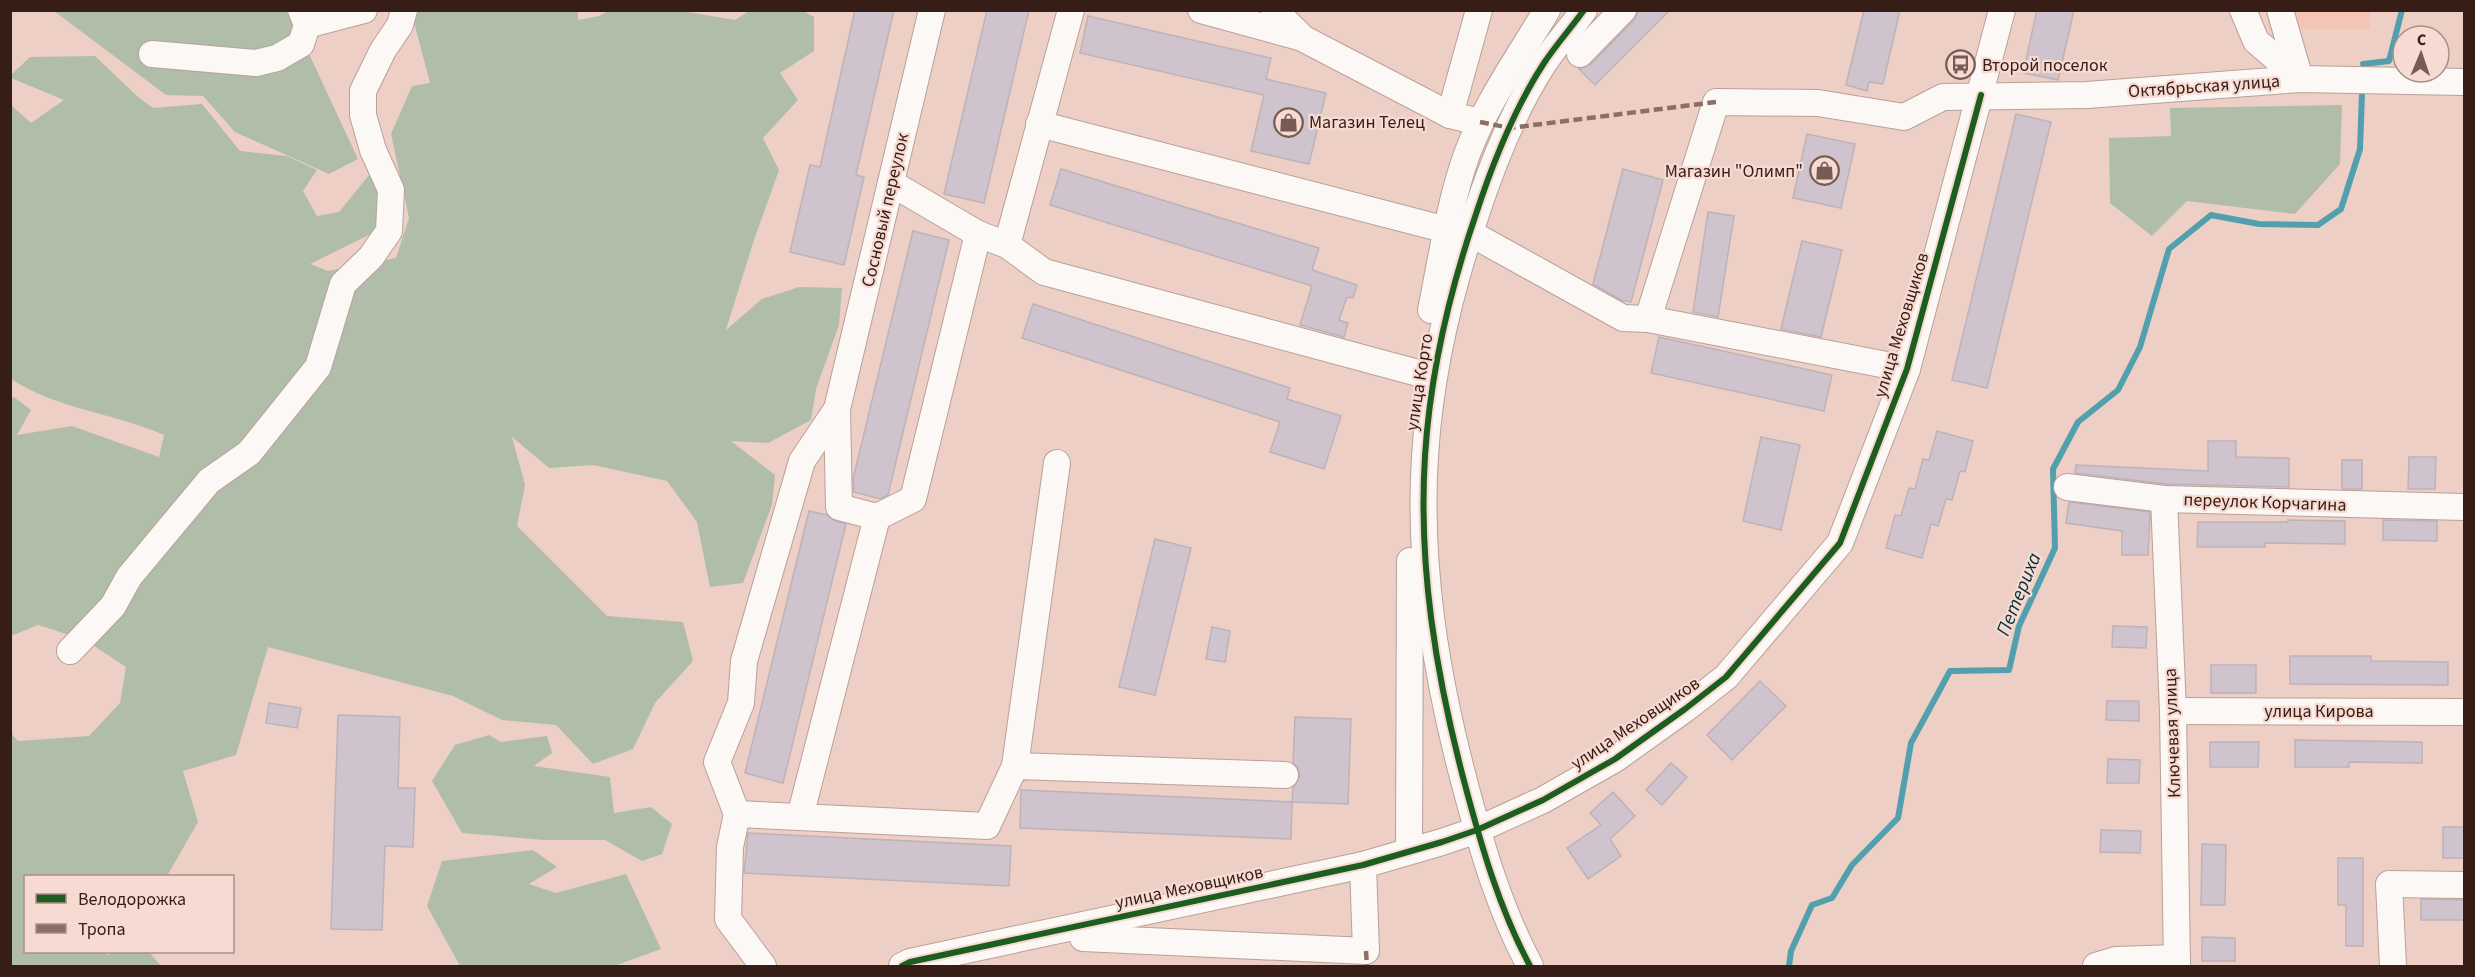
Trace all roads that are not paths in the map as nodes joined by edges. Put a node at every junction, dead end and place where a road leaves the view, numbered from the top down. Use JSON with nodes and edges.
{"nodes":[{"id":1,"x":404,"y":10,"type":"edge"},
{"id":2,"x":932,"y":10,"type":"edge"},
{"id":3,"x":1071,"y":10,"type":"edge"},
{"id":4,"x":1201,"y":10,"type":"edge"},
{"id":5,"x":1274,"y":10,"type":"edge"},
{"id":6,"x":1479,"y":10,"type":"edge"},
{"id":7,"x":1547,"y":10,"type":"edge"},
{"id":8,"x":1584,"y":10,"type":"edge"},
{"id":9,"x":1623,"y":10,"type":"edge"},
{"id":10,"x":2002,"y":10,"type":"edge"},
{"id":11,"x":2243,"y":10,"type":"edge"},
{"id":12,"x":2280,"y":10,"type":"edge"},
{"id":13,"x":348,"y":12,"type":"edge"},
{"id":14,"x":304,"y":18,"type":"edge"},
{"id":15,"x":1304,"y":39,"type":"junction"},
{"id":16,"x":152,"y":54,"type":"dead end"},
{"id":17,"x":1580,"y":54,"type":"dead end"},
{"id":18,"x":2300,"y":79,"type":"junction"},
{"id":19,"x":2464,"y":82,"type":"edge"},
{"id":20,"x":1981,"y":95,"type":"junction"},
{"id":21,"x":1450,"y":115,"type":"junction"},
{"id":22,"x":1480,"y":122,"type":"junction"},
{"id":23,"x":1039,"y":124,"type":"junction"},
{"id":24,"x":891,"y":183,"type":"junction"},
{"id":25,"x":1458,"y":231,"type":"junction"},
{"id":26,"x":978,"y":234,"type":"junction"},
{"id":27,"x":1007,"y":245,"type":"junction"},
{"id":28,"x":1648,"y":319,"type":"junction"},
{"id":29,"x":1907,"y":369,"type":"junction"},
{"id":30,"x":1418,"y":373,"type":"junction"},
{"id":31,"x":837,"y":409,"type":"junction"},
{"id":32,"x":1057,"y":463,"type":"dead end"},
{"id":33,"x":2067,"y":487,"type":"dead end"},
{"id":34,"x":2164,"y":499,"type":"junction"},
{"id":35,"x":2464,"y":507,"type":"edge"},
{"id":36,"x":877,"y":517,"type":"junction"},
{"id":37,"x":70,"y":651,"type":"dead end"},
{"id":38,"x":2173,"y":711,"type":"junction"},
{"id":39,"x":2464,"y":712,"type":"edge"},
{"id":40,"x":1015,"y":766,"type":"junction"},
{"id":41,"x":1285,"y":775,"type":"dead end"},
{"id":42,"x":738,"y":814,"type":"junction"},
{"id":43,"x":800,"y":817,"type":"junction"},
{"id":44,"x":1477,"y":830,"type":"junction"},
{"id":45,"x":1409,"y":851,"type":"junction"},
{"id":46,"x":1364,"y":865,"type":"junction"},
{"id":47,"x":2464,"y":885,"type":"edge"},
{"id":48,"x":1083,"y":938,"type":"dead end"},
{"id":49,"x":2177,"y":962,"type":"edge"},
{"id":50,"x":763,"y":966,"type":"edge"},
{"id":51,"x":902,"y":966,"type":"edge"},
{"id":52,"x":1530,"y":966,"type":"edge"},
{"id":53,"x":2096,"y":966,"type":"edge"},
{"id":54,"x":2393,"y":966,"type":"edge"}],
"edges":[{"from":1,"to":37,"type":"street"},
{"from":2,"to":24,"type":"street","name":"Сосновый переулок"},
{"from":3,"to":23,"type":"street"},
{"from":4,"to":15,"type":"street"},
{"from":5,"to":15,"type":"street"},
{"from":6,"to":21,"type":"street"},
{"from":7,"to":22,"type":"street","name":"улица Корто"},
{"from":8,"to":25,"type":"street"},
{"from":9,"to":17,"type":"street"},
{"from":10,"to":20,"type":"street","name":"улица Меховщиков"},
{"from":11,"to":18,"type":"street"},
{"from":12,"to":18,"type":"street"},
{"from":13,"to":14,"type":"street"},
{"from":14,"to":16,"type":"street"},
{"from":15,"to":21,"type":"street"},
{"from":18,"to":19,"type":"street","name":"Октябрьская улица"},
{"from":18,"to":20,"type":"street","name":"Октябрьская улица"},
{"from":20,"to":28,"type":"street","name":"Октябрьская улица"},
{"from":20,"to":29,"type":"street","name":"улица Меховщиков"},
{"from":21,"to":22,"type":"street"},
{"from":22,"to":25,"type":"street","name":"улица Корто"},
{"from":23,"to":25,"type":"street"},
{"from":23,"to":27,"type":"street"},
{"from":24,"to":26,"type":"street"},
{"from":24,"to":31,"type":"street","name":"Сосновый переулок"},
{"from":25,"to":28,"type":"street"},
{"from":25,"to":30,"type":"street","name":"улица Корто"},
{"from":25,"to":44,"type":"street"},
{"from":26,"to":27,"type":"street"},
{"from":26,"to":36,"type":"street"},
{"from":27,"to":30,"type":"street"},
{"from":28,"to":29,"type":"street"},
{"from":29,"to":44,"type":"street","name":"улица Меховщиков"},
{"from":30,"to":45,"type":"street","name":"улица Корто"},
{"from":31,"to":36,"type":"street"},
{"from":31,"to":42,"type":"street"},
{"from":32,"to":40,"type":"street"},
{"from":33,"to":34,"type":"street","name":"переулок Корчагина"},
{"from":34,"to":35,"type":"street","name":"переулок Корчагина"},
{"from":34,"to":38,"type":"street","name":"Ключевая улица"},
{"from":36,"to":43,"type":"street"},
{"from":38,"to":39,"type":"street","name":"улица Кирова"},
{"from":38,"to":49,"type":"street","name":"Ключевая улица"},
{"from":40,"to":41,"type":"street"},
{"from":40,"to":43,"type":"street"},
{"from":42,"to":43,"type":"street"},
{"from":42,"to":50,"type":"street"},
{"from":44,"to":45,"type":"street","name":"улица Меховщиков"},
{"from":44,"to":52,"type":"street"},
{"from":45,"to":46,"type":"street","name":"улица Меховщиков"},
{"from":46,"to":48,"type":"street"},
{"from":46,"to":51,"type":"street","name":"улица Меховщиков"},
{"from":47,"to":54,"type":"street"},
{"from":49,"to":53,"type":"street"}]}
